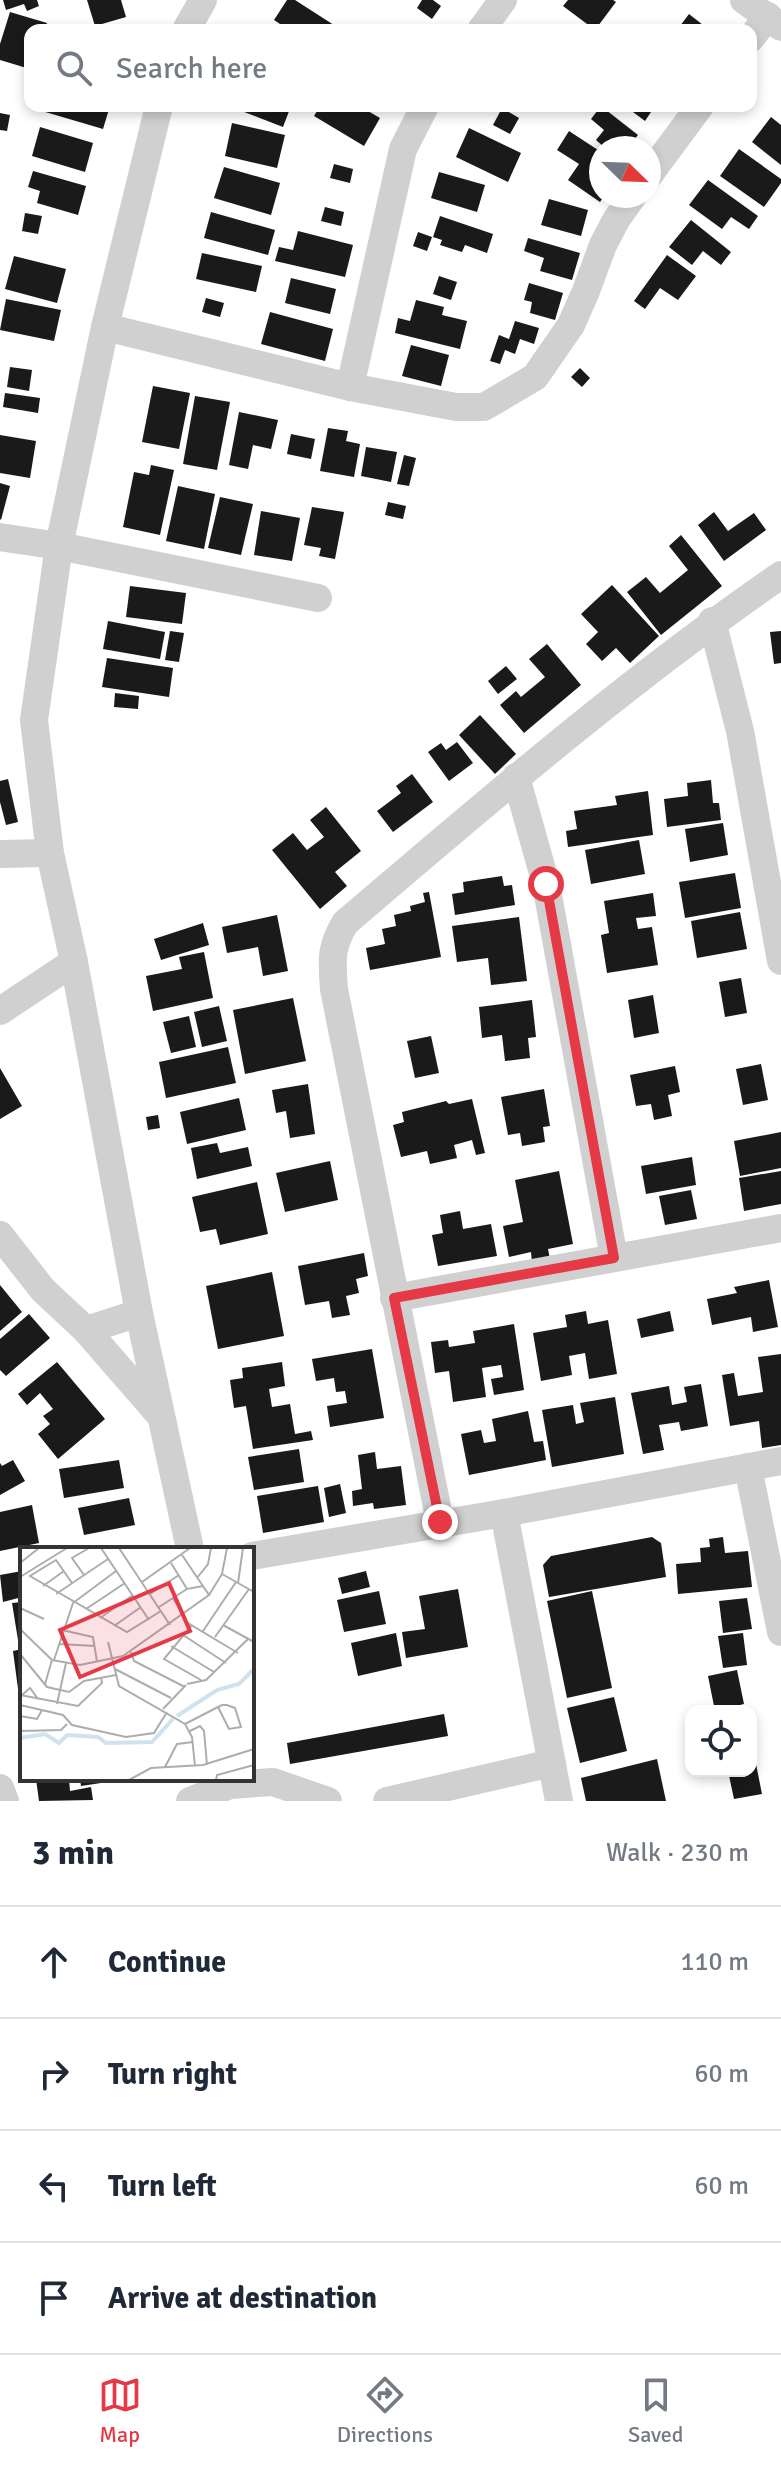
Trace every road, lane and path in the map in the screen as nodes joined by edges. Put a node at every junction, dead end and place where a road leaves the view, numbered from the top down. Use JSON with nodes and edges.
{"nodes":[{"id":1,"x":203,"y":0,"type":"edge"},
{"id":2,"x":503,"y":0,"type":"edge"},
{"id":3,"x":189,"y":24,"type":"edge"},
{"id":4,"x":485,"y":24,"type":"edge"},
{"id":5,"x":158,"y":112,"type":"edge"},
{"id":6,"x":422,"y":112,"type":"edge"},
{"id":7,"x":696,"y":112,"type":"edge"},
{"id":8,"x":661,"y":159,"type":"edge"},
{"id":9,"x":624,"y":208,"type":"edge"},
{"id":10,"x":105,"y":327,"type":"junction"},
{"id":11,"x":350,"y":387,"type":"junction"},
{"id":12,"x":0,"y":537,"type":"edge"},
{"id":13,"x":59,"y":546,"type":"junction"},
{"id":14,"x":781,"y":575,"type":"edge"},
{"id":15,"x":318,"y":598,"type":"dead end"},
{"id":16,"x":712,"y":621,"type":"junction"},
{"id":17,"x":516,"y":777,"type":"junction"},
{"id":18,"x":50,"y":853,"type":"junction"},
{"id":19,"x":0,"y":854,"type":"edge"},
{"id":20,"x":781,"y":961,"type":"edge"},
{"id":21,"x":74,"y":962,"type":"junction"},
{"id":22,"x":0,"y":1011,"type":"edge"},
{"id":23,"x":781,"y":1228,"type":"edge"},
{"id":24,"x":0,"y":1235,"type":"edge"},
{"id":25,"x":614,"y":1258,"type":"junction"},
{"id":26,"x":394,"y":1298,"type":"junction"},
{"id":27,"x":139,"y":1313,"type":"junction"},
{"id":28,"x":86,"y":1330,"type":"junction"},
{"id":29,"x":161,"y":1416,"type":"junction"},
{"id":30,"x":781,"y":1461,"type":"edge"},
{"id":31,"x":748,"y":1467,"type":"junction"},
{"id":32,"x":504,"y":1513,"type":"junction"},
{"id":33,"x":440,"y":1522,"type":"junction"},
{"id":34,"x":190,"y":1547,"type":"edge"},
{"id":35,"x":254,"y":1556,"type":"edge"},
{"id":36,"x":781,"y":1632,"type":"edge"},
{"id":37,"x":552,"y":1763,"type":"junction"},
{"id":38,"x":0,"y":1788,"type":"edge"},
{"id":39,"x":231,"y":1788,"type":"edge"},
{"id":40,"x":5,"y":1801,"type":"edge"},
{"id":41,"x":190,"y":1801,"type":"edge"},
{"id":42,"x":328,"y":1801,"type":"edge"},
{"id":43,"x":387,"y":1801,"type":"edge"},
{"id":44,"x":559,"y":1801,"type":"edge"}],
"edges":[{"from":1,"to":3,"type":"street"},
{"from":2,"to":4,"type":"street"},
{"from":5,"to":10,"type":"street"},
{"from":6,"to":11,"type":"street"},
{"from":7,"to":8,"type":"street"},
{"from":9,"to":11,"type":"street"},
{"from":10,"to":11,"type":"street"},
{"from":10,"to":13,"type":"street"},
{"from":12,"to":13,"type":"street"},
{"from":13,"to":15,"type":"street"},
{"from":13,"to":18,"type":"street"},
{"from":14,"to":16,"type":"street"},
{"from":16,"to":17,"type":"street"},
{"from":16,"to":20,"type":"street"},
{"from":17,"to":25,"type":"street"},
{"from":17,"to":26,"type":"street"},
{"from":18,"to":19,"type":"street"},
{"from":18,"to":21,"type":"street"},
{"from":21,"to":22,"type":"street"},
{"from":21,"to":27,"type":"street"},
{"from":23,"to":25,"type":"street"},
{"from":24,"to":28,"type":"street"},
{"from":25,"to":26,"type":"street"},
{"from":26,"to":33,"type":"street"},
{"from":27,"to":28,"type":"street"},
{"from":27,"to":29,"type":"street"},
{"from":28,"to":29,"type":"street"},
{"from":29,"to":34,"type":"street"},
{"from":30,"to":31,"type":"street"},
{"from":31,"to":32,"type":"street"},
{"from":31,"to":36,"type":"street"},
{"from":32,"to":33,"type":"street"},
{"from":32,"to":37,"type":"street"},
{"from":33,"to":35,"type":"street"},
{"from":37,"to":43,"type":"street"},
{"from":37,"to":44,"type":"street"},
{"from":38,"to":40,"type":"street"},
{"from":39,"to":41,"type":"street"},
{"from":39,"to":42,"type":"street"}]}
